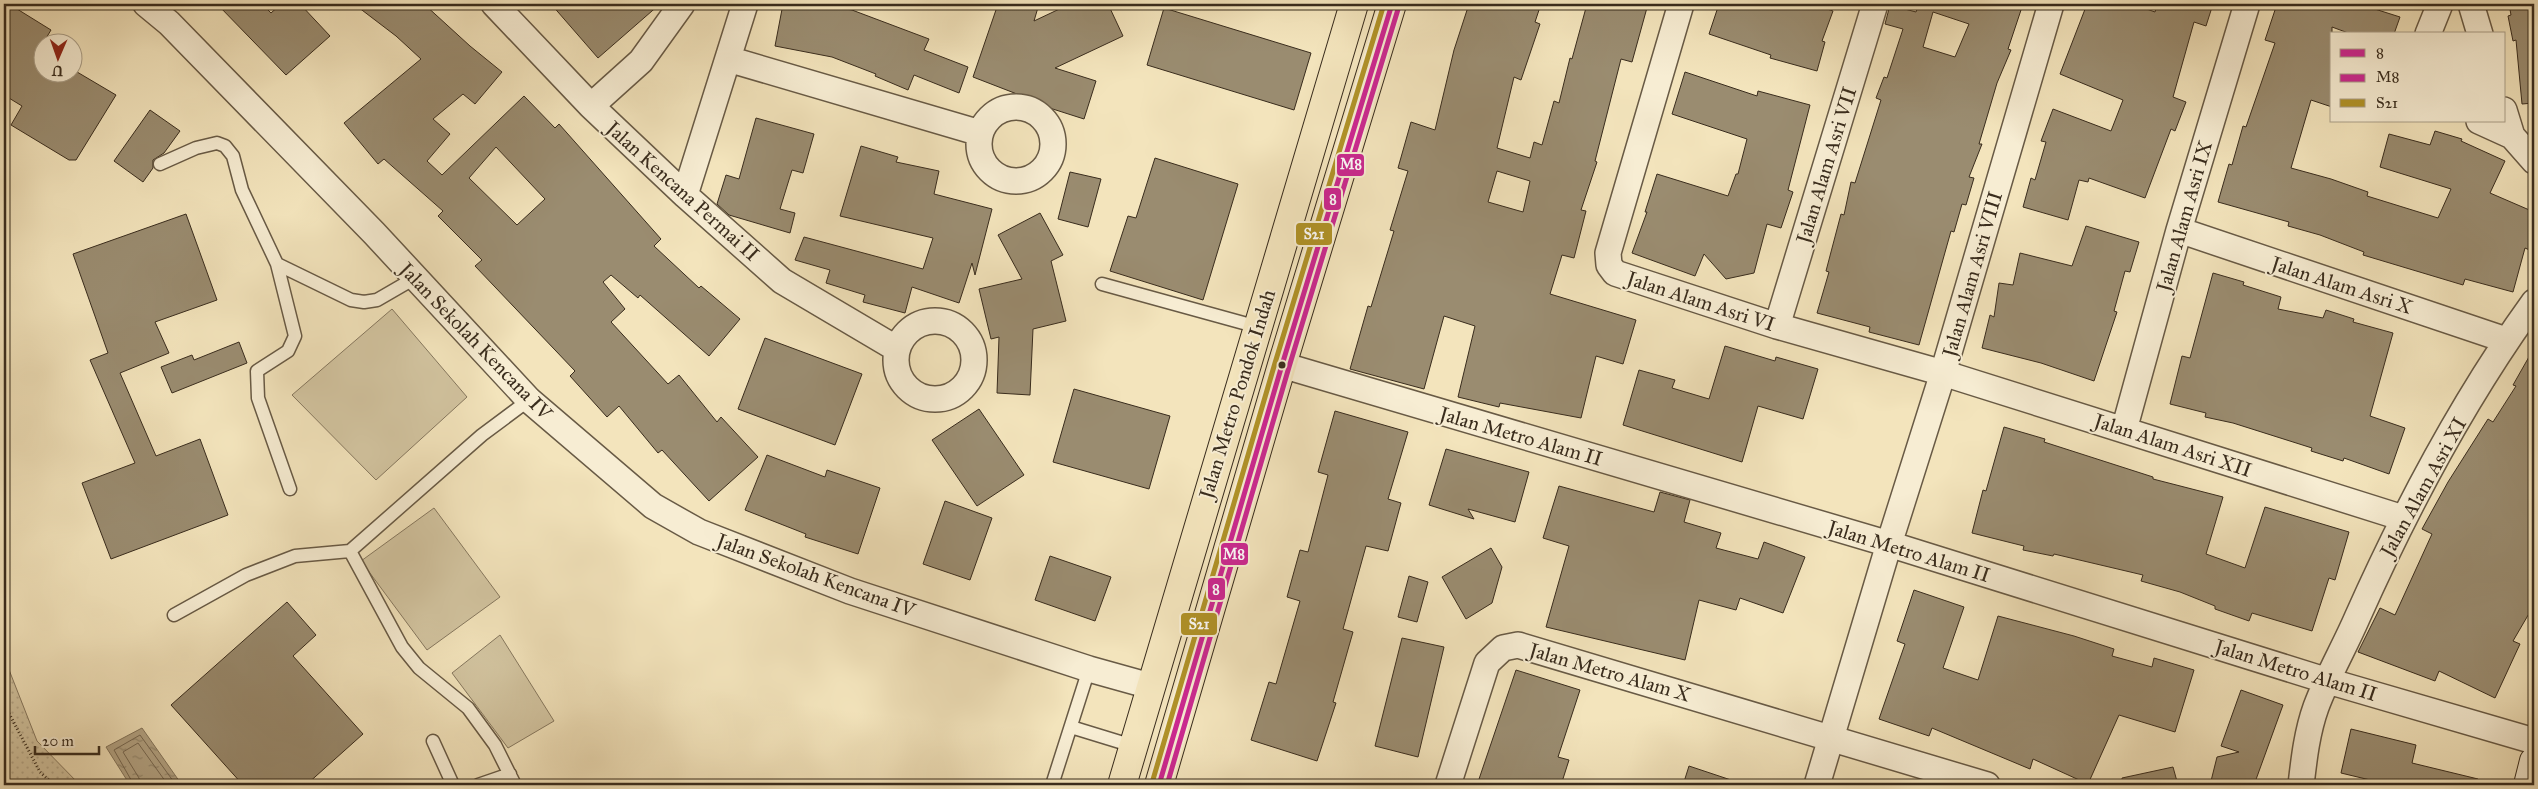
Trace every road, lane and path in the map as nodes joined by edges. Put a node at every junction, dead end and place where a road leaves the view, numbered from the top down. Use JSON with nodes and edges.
{"nodes":[{"id":1,"x":146,"y":4,"type":"edge"},
{"id":2,"x":494,"y":4,"type":"edge"},
{"id":3,"x":682,"y":4,"type":"edge"},
{"id":4,"x":745,"y":4,"type":"edge"},
{"id":5,"x":1354,"y":4,"type":"edge"},
{"id":6,"x":1392,"y":4,"type":"edge"},
{"id":7,"x":1681,"y":4,"type":"edge"},
{"id":8,"x":1875,"y":4,"type":"edge"},
{"id":9,"x":2051,"y":4,"type":"edge"},
{"id":10,"x":2247,"y":4,"type":"edge"},
{"id":11,"x":2440,"y":4,"type":"edge"},
{"id":12,"x":2471,"y":4,"type":"edge"},
{"id":13,"x":2429,"y":32,"type":"edge"},
{"id":14,"x":2479,"y":32,"type":"edge"},
{"id":15,"x":728,"y":59,"type":"junction"},
{"id":16,"x":591,"y":106,"type":"junction"},
{"id":17,"x":2506,"y":116,"type":"edge"},
{"id":18,"x":2481,"y":122,"type":"edge"},
{"id":19,"x":980,"y":133,"type":"dead end"},
{"id":20,"x":2512,"y":136,"type":"junction"},
{"id":21,"x":2534,"y":161,"type":"edge"},
{"id":22,"x":160,"y":164,"type":"dead end"},
{"id":23,"x":685,"y":195,"type":"junction"},
{"id":24,"x":2179,"y":230,"type":"junction"},
{"id":25,"x":277,"y":264,"type":"junction"},
{"id":26,"x":415,"y":278,"type":"junction"},
{"id":27,"x":1102,"y":284,"type":"dead end"},
{"id":28,"x":2534,"y":302,"type":"edge"},
{"id":29,"x":1776,"y":326,"type":"junction"},
{"id":30,"x":1258,"y":327,"type":"junction"},
{"id":31,"x":2506,"y":340,"type":"junction"},
{"id":32,"x":897,"y":349,"type":"dead end"},
{"id":33,"x":1282,"y":365,"type":"junction"},
{"id":34,"x":1943,"y":374,"type":"junction"},
{"id":35,"x":529,"y":400,"type":"junction"},
{"id":36,"x":2124,"y":430,"type":"junction"},
{"id":37,"x":290,"y":489,"type":"dead end"},
{"id":38,"x":2403,"y":518,"type":"junction"},
{"id":39,"x":1889,"y":544,"type":"junction"},
{"id":40,"x":350,"y":551,"type":"junction"},
{"id":41,"x":174,"y":616,"type":"dead end"},
{"id":42,"x":1090,"y":669,"type":"junction"},
{"id":43,"x":2328,"y":681,"type":"junction"},
{"id":44,"x":1150,"y":686,"type":"junction"},
{"id":45,"x":4,"y":704,"type":"edge"},
{"id":46,"x":1071,"y":727,"type":"junction"},
{"id":47,"x":1831,"y":738,"type":"junction"},
{"id":48,"x":433,"y":741,"type":"dead end"},
{"id":49,"x":2534,"y":741,"type":"edge"},
{"id":50,"x":1133,"y":746,"type":"junction"},
{"id":51,"x":2534,"y":761,"type":"edge"},
{"id":52,"x":512,"y":780,"type":"edge"},
{"id":53,"x":54,"y":785,"type":"edge"},
{"id":54,"x":453,"y":785,"type":"edge"},
{"id":55,"x":478,"y":785,"type":"edge"},
{"id":56,"x":1052,"y":785,"type":"edge"},
{"id":57,"x":1122,"y":785,"type":"edge"},
{"id":58,"x":1159,"y":785,"type":"edge"},
{"id":59,"x":1448,"y":785,"type":"edge"},
{"id":60,"x":1817,"y":785,"type":"edge"},
{"id":61,"x":1987,"y":785,"type":"edge"},
{"id":62,"x":2301,"y":785,"type":"edge"},
{"id":63,"x":2528,"y":785,"type":"edge"}],
"edges":[{"from":1,"to":26,"type":"street","name":"Jalan Sekolah Kencana IV"},
{"from":2,"to":16,"type":"street","name":"Jalan Kencana Permai II"},
{"from":3,"to":16,"type":"street"},
{"from":4,"to":15,"type":"street"},
{"from":5,"to":30,"type":"highway","name":"Jalan Metro Pondok Indah"},
{"from":6,"to":33,"type":"highway","name":"Jalan Metro Pondok Indah"},
{"from":7,"to":29,"type":"street","name":"Jalan Alam Asri VI"},
{"from":8,"to":29,"type":"street","name":"Jalan Alam Asri VII"},
{"from":9,"to":34,"type":"street","name":"Jalan Alam Asri VIII"},
{"from":10,"to":24,"type":"street","name":"Jalan Alam Asri IX"},
{"from":11,"to":13,"type":"street"},
{"from":12,"to":14,"type":"street"},
{"from":15,"to":19,"type":"street"},
{"from":15,"to":23,"type":"street"},
{"from":16,"to":23,"type":"street","name":"Jalan Kencana Permai II"},
{"from":17,"to":20,"type":"street"},
{"from":18,"to":20,"type":"street"},
{"from":20,"to":21,"type":"street"},
{"from":22,"to":25,"type":"lane"},
{"from":23,"to":32,"type":"street","name":"Jalan Kencana Permai II"},
{"from":24,"to":31,"type":"street","name":"Jalan Alam Asri X"},
{"from":24,"to":36,"type":"street","name":"Jalan Alam Asri IX"},
{"from":25,"to":26,"type":"lane"},
{"from":25,"to":37,"type":"lane"},
{"from":26,"to":35,"type":"street","name":"Jalan Sekolah Kencana IV"},
{"from":27,"to":30,"type":"lane"},
{"from":28,"to":31,"type":"street","name":"Jalan Alam Asri XI"},
{"from":29,"to":34,"type":"street","name":"Jalan Alam Asri VI"},
{"from":30,"to":44,"type":"highway","name":"Jalan Metro Pondok Indah"},
{"from":31,"to":38,"type":"street","name":"Jalan Alam Asri XI"},
{"from":33,"to":39,"type":"street","name":"Jalan Metro Alam II"},
{"from":33,"to":58,"type":"highway","name":"Jalan Metro Pondok Indah"},
{"from":34,"to":36,"type":"street","name":"Jalan Alam Asri XII"},
{"from":34,"to":39,"type":"street","name":"Jalan Alam Asri VIII"},
{"from":35,"to":40,"type":"lane"},
{"from":35,"to":42,"type":"street","name":"Jalan Sekolah Kencana IV"},
{"from":36,"to":38,"type":"street","name":"Jalan Alam Asri XII"},
{"from":38,"to":43,"type":"street","name":"Jalan Alam Asri XI"},
{"from":39,"to":43,"type":"street","name":"Jalan Metro Alam II"},
{"from":39,"to":47,"type":"street"},
{"from":40,"to":41,"type":"lane"},
{"from":40,"to":52,"type":"lane"},
{"from":42,"to":44,"type":"street","name":"Jalan Sekolah Kencana IV"},
{"from":42,"to":46,"type":"lane"},
{"from":43,"to":49,"type":"street","name":"Jalan Metro Alam II"},
{"from":43,"to":62,"type":"street","name":"Jalan Alam Asri XI"},
{"from":44,"to":50,"type":"highway","name":"Jalan Metro Pondok Indah"},
{"from":45,"to":53,"type":"path"},
{"from":46,"to":50,"type":"lane"},
{"from":46,"to":56,"type":"lane"},
{"from":47,"to":59,"type":"street","name":"Jalan Metro Alam X"},
{"from":47,"to":60,"type":"street"},
{"from":47,"to":61,"type":"street","name":"Jalan Metro Alam X"},
{"from":48,"to":54,"type":"lane"},
{"from":50,"to":57,"type":"highway","name":"Jalan Metro Pondok Indah"},
{"from":51,"to":63,"type":"main road"},
{"from":52,"to":55,"type":"lane"}]}
